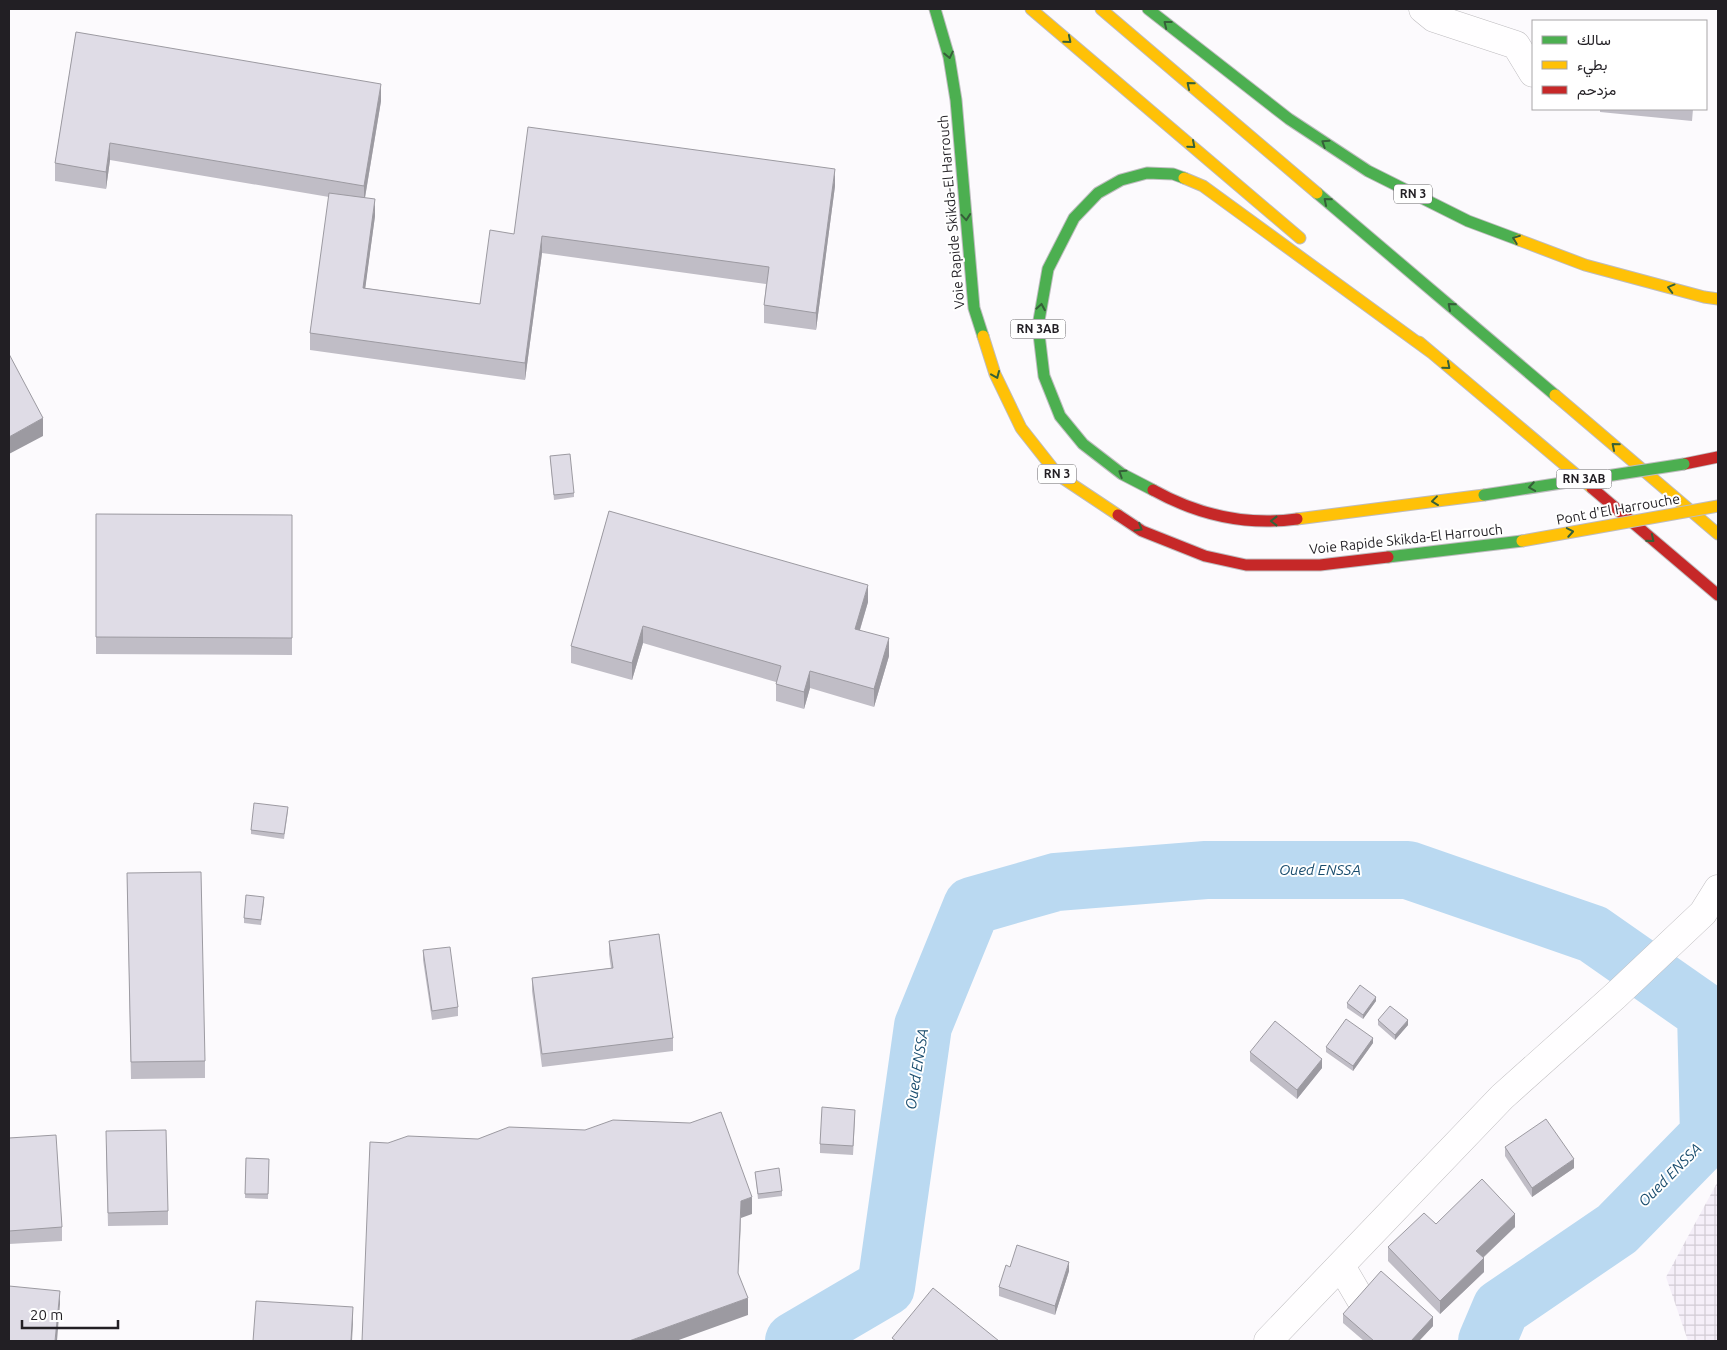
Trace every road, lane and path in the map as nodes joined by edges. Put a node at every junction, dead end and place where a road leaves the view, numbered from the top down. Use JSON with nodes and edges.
{"nodes":[{"id":1,"x":935,"y":9,"type":"edge"},
{"id":2,"x":1031,"y":9,"type":"edge"},
{"id":3,"x":1101,"y":9,"type":"edge"},
{"id":4,"x":1148,"y":9,"type":"edge"},
{"id":5,"x":1423,"y":9,"type":"edge"},
{"id":6,"x":1532,"y":71,"type":"edge"},
{"id":7,"x":1306,"y":244,"type":"dead end"},
{"id":8,"x":1336,"y":269,"type":"dead end"},
{"id":9,"x":1718,"y":299,"type":"edge"},
{"id":10,"x":1432,"y":353,"type":"junction"},
{"id":11,"x":1718,"y":457,"type":"edge"},
{"id":12,"x":1718,"y":506,"type":"edge"},
{"id":13,"x":1718,"y":534,"type":"edge"},
{"id":14,"x":1522,"y":541,"type":"joint"},
{"id":15,"x":1718,"y":595,"type":"edge"},
{"id":16,"x":1718,"y":889,"type":"edge"},
{"id":17,"x":1341,"y":1266,"type":"junction"},
{"id":18,"x":1268,"y":1341,"type":"edge"},
{"id":19,"x":1383,"y":1341,"type":"edge"}],
"edges":[{"from":1,"to":14,"type":"highway","name":"Voie Rapide Skikda-El Harrouch","number":"RN 3","one_way":true},
{"from":2,"to":7,"type":"highway","one_way":true},
{"from":13,"to":3,"type":"highway","number":"RN 3AB","one_way":true},
{"from":9,"to":4,"type":"highway","number":"RN 3","one_way":true},
{"from":5,"to":6,"type":"street"},
{"from":8,"to":10,"type":"highway","number":"RN 3AB"},
{"from":11,"to":10,"type":"highway","number":"RN 3AB","one_way":true,"bridge":true},
{"from":10,"to":15,"type":"highway","number":"RN 3AB","one_way":true},
{"from":14,"to":12,"type":"highway","name":"Pont d'El Harrouche","number":"RN 3","one_way":true,"bridge":true},
{"from":16,"to":17,"type":"street"},
{"from":17,"to":18,"type":"street"},
{"from":17,"to":19,"type":"street"}]}
